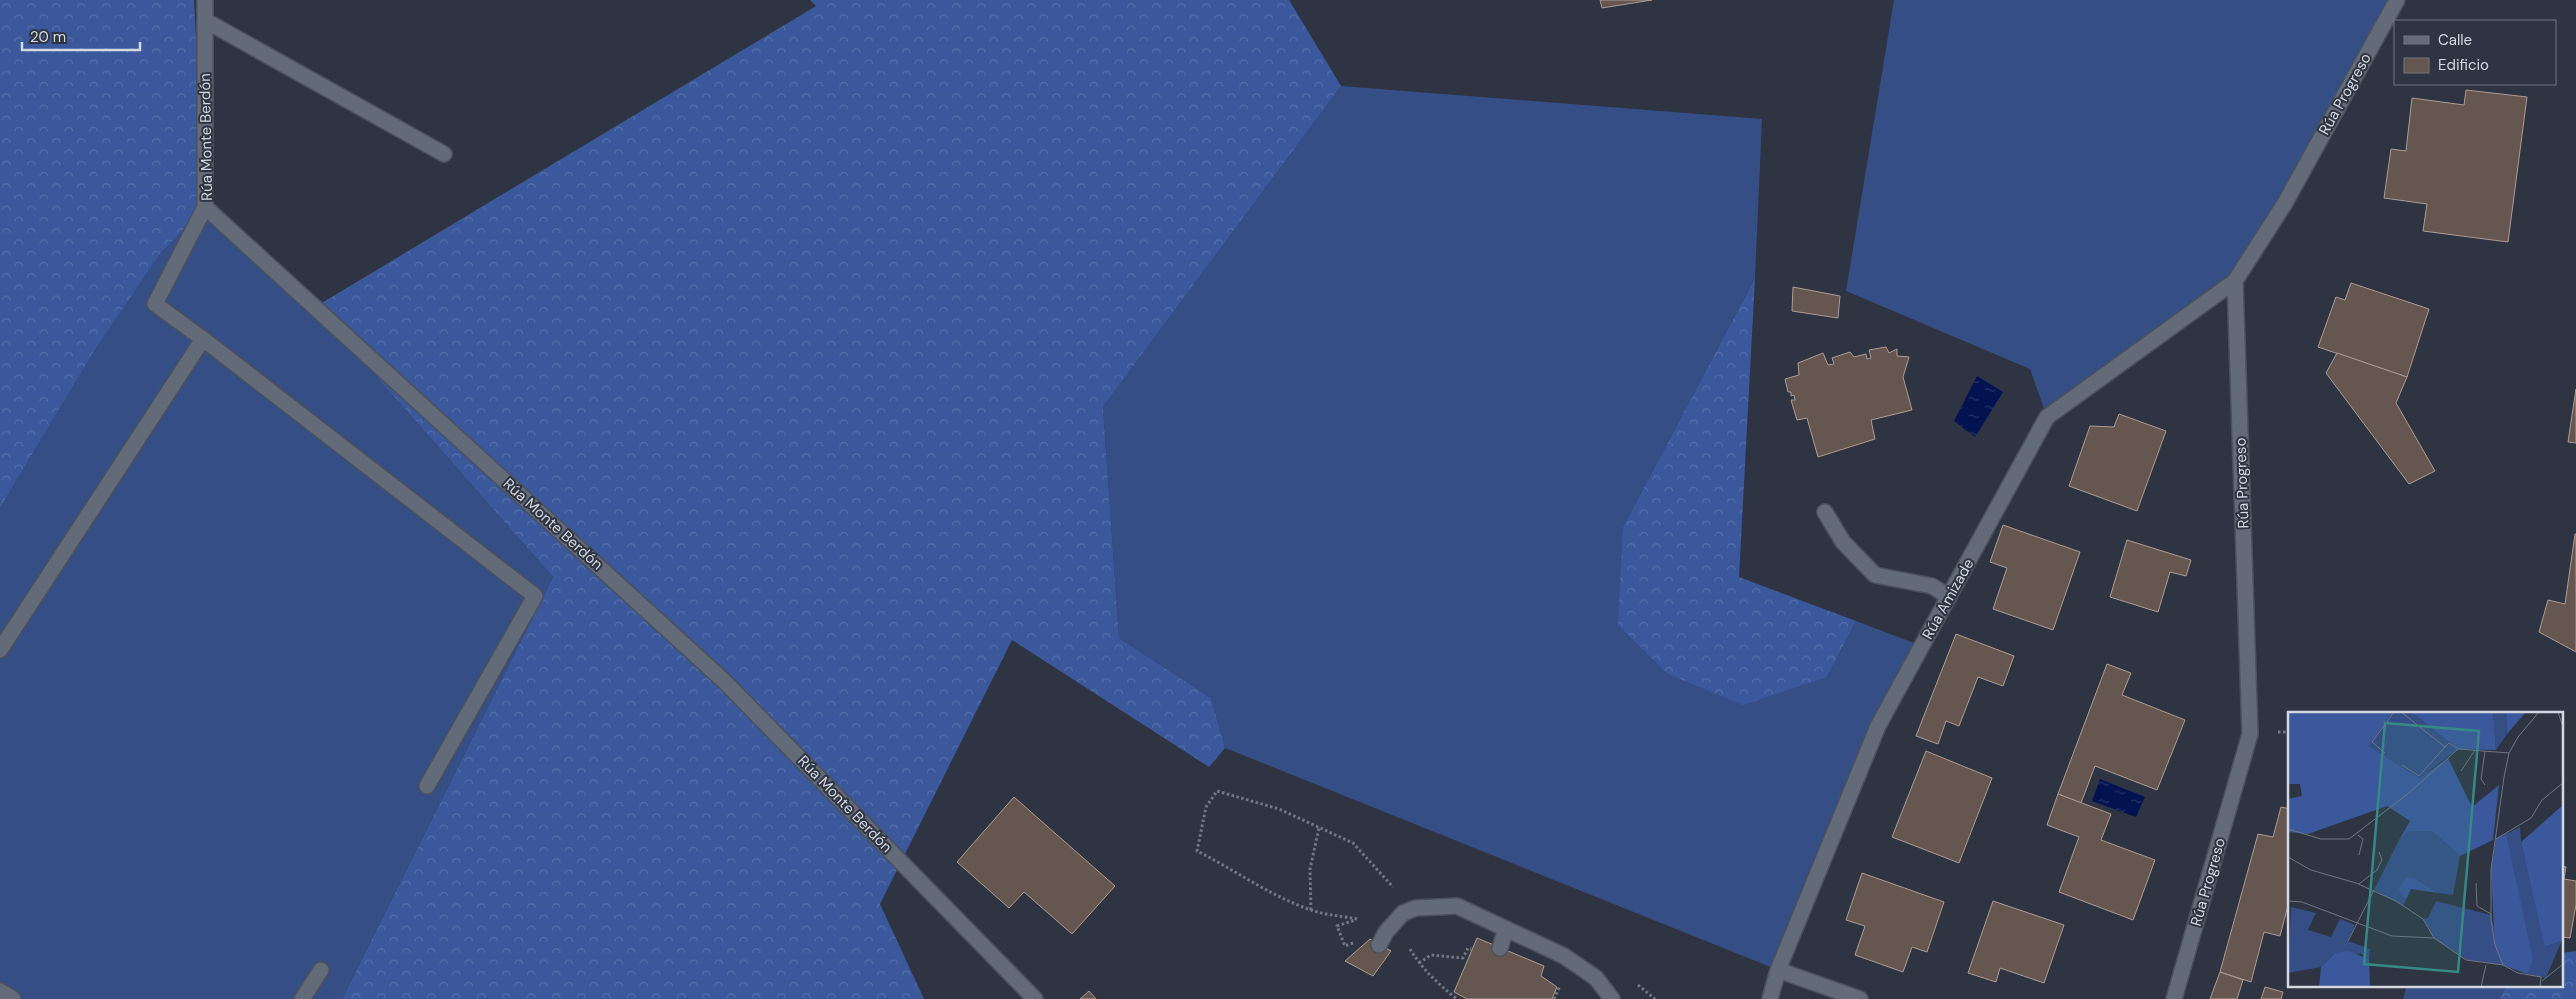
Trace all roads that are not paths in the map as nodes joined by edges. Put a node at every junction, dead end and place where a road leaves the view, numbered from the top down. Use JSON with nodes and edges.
{"nodes":[{"id":1,"x":205,"y":0,"type":"edge"},
{"id":2,"x":2397,"y":0,"type":"edge"},
{"id":3,"x":206,"y":21,"type":"junction"},
{"id":4,"x":444,"y":154,"type":"dead end"},
{"id":5,"x":205,"y":207,"type":"junction"},
{"id":6,"x":2235,"y":281,"type":"junction"},
{"id":7,"x":203,"y":339,"type":"junction"},
{"id":8,"x":1825,"y":512,"type":"dead end"},
{"id":9,"x":1949,"y":597,"type":"junction"},
{"id":10,"x":0,"y":650,"type":"edge"},
{"id":11,"x":427,"y":786,"type":"dead end"},
{"id":12,"x":1506,"y":929,"type":"junction"},
{"id":13,"x":1382,"y":939,"type":"road end"},
{"id":14,"x":1500,"y":948,"type":"dead end"},
{"id":15,"x":321,"y":970,"type":"dead end"},
{"id":16,"x":1778,"y":970,"type":"junction"},
{"id":17,"x":0,"y":991,"type":"edge"},
{"id":18,"x":13,"y":999,"type":"edge"},
{"id":19,"x":302,"y":999,"type":"edge"},
{"id":20,"x":1035,"y":999,"type":"edge"},
{"id":21,"x":1612,"y":999,"type":"edge"},
{"id":22,"x":1770,"y":999,"type":"edge"},
{"id":23,"x":1860,"y":999,"type":"edge"},
{"id":24,"x":2174,"y":999,"type":"edge"}],
"edges":[{"from":1,"to":3,"type":"street","name":"Rúa Monte Berdón"},
{"from":2,"to":6,"type":"street","name":"Rúa Progreso"},
{"from":3,"to":4,"type":"street"},
{"from":3,"to":5,"type":"street","name":"Rúa Monte Berdón"},
{"from":5,"to":7,"type":"street"},
{"from":5,"to":20,"type":"street","name":"Rúa Monte Berdón"},
{"from":6,"to":9,"type":"street","name":"Rúa Amizade"},
{"from":6,"to":24,"type":"street","name":"Rúa Progreso"},
{"from":7,"to":10,"type":"street"},
{"from":7,"to":11,"type":"street"},
{"from":8,"to":9,"type":"street"},
{"from":9,"to":16,"type":"street","name":"Rúa Amizade"},
{"from":12,"to":13,"type":"street"},
{"from":12,"to":14,"type":"street"},
{"from":12,"to":21,"type":"street"},
{"from":15,"to":19,"type":"street"},
{"from":16,"to":22,"type":"street","name":"Rúa Amizade"},
{"from":16,"to":23,"type":"street"},
{"from":17,"to":18,"type":"street"}]}
